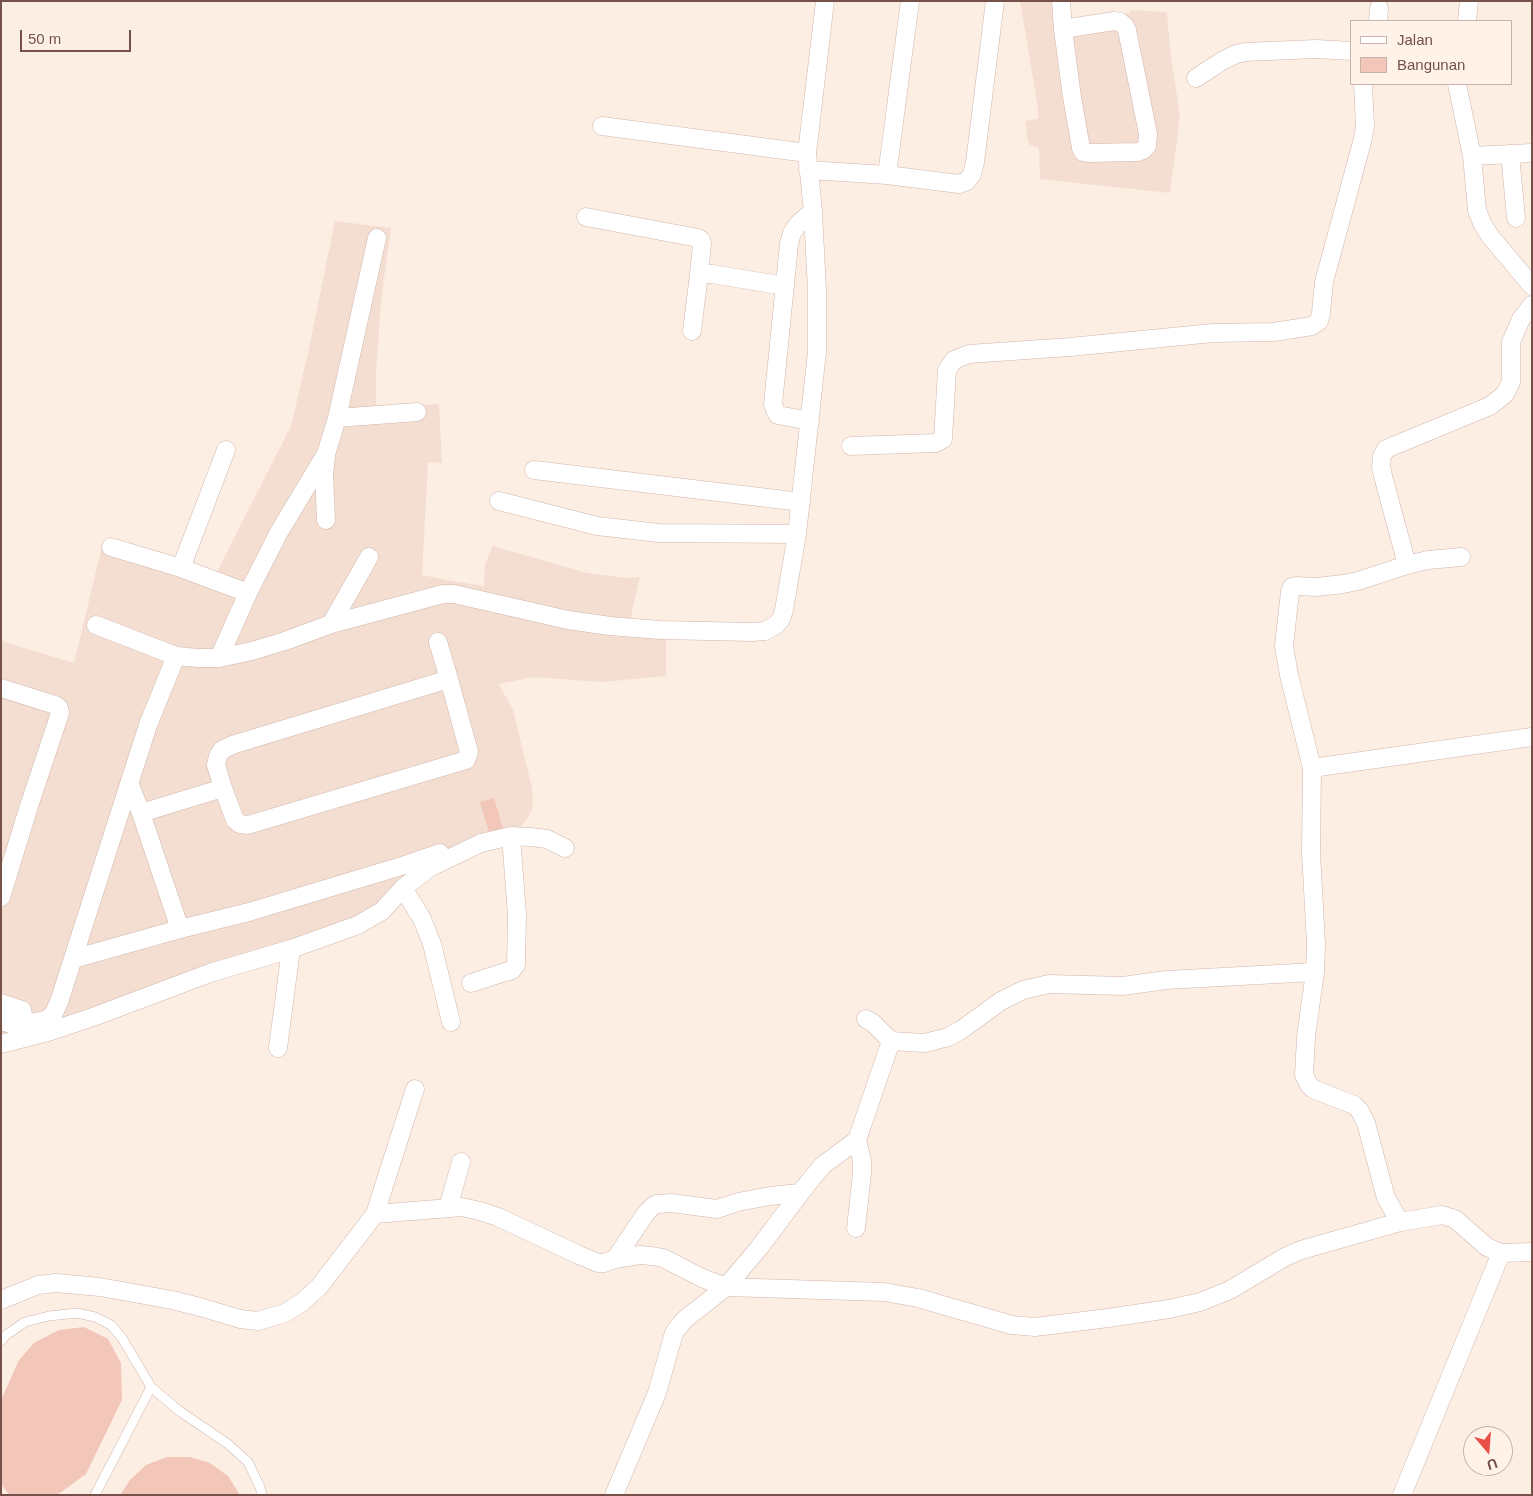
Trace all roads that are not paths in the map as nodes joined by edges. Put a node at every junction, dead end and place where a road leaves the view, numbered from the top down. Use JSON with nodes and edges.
{"nodes":[{"id":1,"x":825,"y":1,"type":"edge"},
{"id":2,"x":910,"y":1,"type":"edge"},
{"id":3,"x":994,"y":1,"type":"edge"},
{"id":4,"x":1061,"y":1,"type":"edge"},
{"id":5,"x":1469,"y":1,"type":"edge"},
{"id":6,"x":1467,"y":20,"type":"edge"},
{"id":7,"x":1063,"y":29,"type":"junction"},
{"id":8,"x":1350,"y":51,"type":"edge"},
{"id":9,"x":1196,"y":78,"type":"dead end"},
{"id":10,"x":1363,"y":85,"type":"edge"},
{"id":11,"x":1457,"y":85,"type":"edge"},
{"id":12,"x":602,"y":126,"type":"dead end"},
{"id":13,"x":1532,"y":153,"type":"edge"},
{"id":14,"x":1510,"y":154,"type":"junction"},
{"id":15,"x":1472,"y":156,"type":"junction"},
{"id":16,"x":807,"y":162,"type":"junction"},
{"id":17,"x":887,"y":175,"type":"junction"},
{"id":18,"x":813,"y":212,"type":"junction"},
{"id":19,"x":586,"y":217,"type":"dead end"},
{"id":20,"x":1516,"y":218,"type":"dead end"},
{"id":21,"x":378,"y":238,"type":"dead end"},
{"id":22,"x":699,"y":274,"type":"junction"},
{"id":23,"x":785,"y":286,"type":"junction"},
{"id":24,"x":1532,"y":286,"type":"edge"},
{"id":25,"x":1532,"y":305,"type":"edge"},
{"id":26,"x":692,"y":331,"type":"dead end"},
{"id":27,"x":417,"y":412,"type":"dead end"},
{"id":28,"x":337,"y":418,"type":"junction"},
{"id":29,"x":810,"y":421,"type":"junction"},
{"id":30,"x":851,"y":446,"type":"dead end"},
{"id":31,"x":226,"y":450,"type":"dead end"},
{"id":32,"x":326,"y":454,"type":"junction"},
{"id":33,"x":534,"y":470,"type":"dead end"},
{"id":34,"x":500,"y":501,"type":"dead end"},
{"id":35,"x":800,"y":502,"type":"junction"},
{"id":36,"x":326,"y":520,"type":"dead end"},
{"id":37,"x":797,"y":534,"type":"junction"},
{"id":38,"x":111,"y":547,"type":"dead end"},
{"id":39,"x":369,"y":557,"type":"dead end"},
{"id":40,"x":1461,"y":557,"type":"dead end"},
{"id":41,"x":1407,"y":565,"type":"junction"},
{"id":42,"x":181,"y":568,"type":"junction"},
{"id":43,"x":248,"y":593,"type":"junction"},
{"id":44,"x":331,"y":624,"type":"junction"},
{"id":45,"x":96,"y":625,"type":"dead end"},
{"id":46,"x":438,"y":642,"type":"dead end"},
{"id":47,"x":176,"y":656,"type":"junction"},
{"id":48,"x":219,"y":658,"type":"junction"},
{"id":49,"x":449,"y":679,"type":"junction"},
{"id":50,"x":1,"y":688,"type":"edge"},
{"id":51,"x":1532,"y":737,"type":"edge"},
{"id":52,"x":1312,"y":768,"type":"junction"},
{"id":53,"x":130,"y":785,"type":"junction"},
{"id":54,"x":223,"y":788,"type":"junction"},
{"id":55,"x":141,"y":813,"type":"junction"},
{"id":56,"x":509,"y":833,"type":"junction"},
{"id":57,"x":565,"y":848,"type":"dead end"},
{"id":58,"x":404,"y":888,"type":"junction"},
{"id":59,"x":1,"y":897,"type":"edge"},
{"id":60,"x":180,"y":929,"type":"junction"},
{"id":61,"x":291,"y":949,"type":"junction"},
{"id":62,"x":73,"y":959,"type":"junction"},
{"id":63,"x":1315,"y":972,"type":"junction"},
{"id":64,"x":470,"y":983,"type":"dead end"},
{"id":65,"x":1,"y":1004,"type":"edge"},
{"id":66,"x":866,"y":1019,"type":"dead end"},
{"id":67,"x":1,"y":1021,"type":"edge"},
{"id":68,"x":24,"y":1021,"type":"junction"},
{"id":69,"x":450,"y":1022,"type":"dead end"},
{"id":70,"x":891,"y":1041,"type":"junction"},
{"id":71,"x":1,"y":1044,"type":"edge"},
{"id":72,"x":278,"y":1048,"type":"dead end"},
{"id":73,"x":415,"y":1089,"type":"dead end"},
{"id":74,"x":857,"y":1140,"type":"junction"},
{"id":75,"x":461,"y":1162,"type":"dead end"},
{"id":76,"x":799,"y":1193,"type":"junction"},
{"id":77,"x":448,"y":1208,"type":"junction"},
{"id":78,"x":375,"y":1214,"type":"junction"},
{"id":79,"x":1400,"y":1222,"type":"junction"},
{"id":80,"x":856,"y":1228,"type":"dead end"},
{"id":81,"x":1532,"y":1252,"type":"edge"},
{"id":82,"x":1501,"y":1253,"type":"junction"},
{"id":83,"x":615,"y":1259,"type":"junction"},
{"id":84,"x":726,"y":1287,"type":"junction"},
{"id":85,"x":1,"y":1300,"type":"edge"},
{"id":86,"x":1,"y":1340,"type":"edge"},
{"id":87,"x":151,"y":1387,"type":"junction"},
{"id":88,"x":95,"y":1495,"type":"edge"},
{"id":89,"x":262,"y":1495,"type":"edge"},
{"id":90,"x":614,"y":1495,"type":"edge"},
{"id":91,"x":1402,"y":1495,"type":"edge"}],
"edges":[{"from":1,"to":16,"type":"street"},
{"from":2,"to":17,"type":"street"},
{"from":3,"to":17,"type":"street"},
{"from":4,"to":7,"type":"street"},
{"from":5,"to":6,"type":"street"},
{"from":7,"to":7,"type":"street"},
{"from":8,"to":9,"type":"street"},
{"from":10,"to":30,"type":"street"},
{"from":11,"to":15,"type":"street"},
{"from":12,"to":16,"type":"street"},
{"from":13,"to":14,"type":"street"},
{"from":14,"to":15,"type":"street"},
{"from":14,"to":20,"type":"street"},
{"from":15,"to":24,"type":"street"},
{"from":16,"to":17,"type":"street"},
{"from":16,"to":18,"type":"street"},
{"from":18,"to":23,"type":"street"},
{"from":18,"to":29,"type":"street"},
{"from":19,"to":22,"type":"street"},
{"from":21,"to":28,"type":"street"},
{"from":22,"to":23,"type":"street"},
{"from":22,"to":26,"type":"street"},
{"from":23,"to":29,"type":"street"},
{"from":25,"to":41,"type":"street"},
{"from":27,"to":28,"type":"street"},
{"from":28,"to":32,"type":"street"},
{"from":29,"to":35,"type":"street"},
{"from":31,"to":42,"type":"street"},
{"from":32,"to":36,"type":"street"},
{"from":32,"to":43,"type":"street"},
{"from":33,"to":35,"type":"street"},
{"from":34,"to":37,"type":"street"},
{"from":35,"to":37,"type":"street"},
{"from":37,"to":44,"type":"street"},
{"from":38,"to":42,"type":"street"},
{"from":39,"to":44,"type":"street"},
{"from":40,"to":41,"type":"street"},
{"from":41,"to":52,"type":"street"},
{"from":42,"to":43,"type":"street"},
{"from":43,"to":48,"type":"street"},
{"from":44,"to":48,"type":"street"},
{"from":45,"to":47,"type":"street"},
{"from":46,"to":49,"type":"street"},
{"from":47,"to":48,"type":"street"},
{"from":47,"to":53,"type":"street"},
{"from":49,"to":54,"type":"street"},
{"from":49,"to":54,"type":"street"},
{"from":50,"to":59,"type":"street"},
{"from":51,"to":52,"type":"street"},
{"from":52,"to":63,"type":"street"},
{"from":53,"to":55,"type":"street"},
{"from":53,"to":62,"type":"street"},
{"from":54,"to":55,"type":"street"},
{"from":55,"to":60,"type":"street"},
{"from":56,"to":57,"type":"street"},
{"from":56,"to":58,"type":"street"},
{"from":56,"to":60,"type":"street"},
{"from":56,"to":64,"type":"street"},
{"from":58,"to":61,"type":"street"},
{"from":58,"to":69,"type":"street"},
{"from":60,"to":62,"type":"street"},
{"from":61,"to":71,"type":"street"},
{"from":61,"to":72,"type":"street"},
{"from":62,"to":68,"type":"street"},
{"from":63,"to":70,"type":"street"},
{"from":63,"to":79,"type":"street"},
{"from":65,"to":68,"type":"street"},
{"from":66,"to":70,"type":"street"},
{"from":67,"to":68,"type":"street"},
{"from":70,"to":74,"type":"street"},
{"from":73,"to":78,"type":"street"},
{"from":74,"to":76,"type":"street"},
{"from":74,"to":80,"type":"street"},
{"from":75,"to":77,"type":"street"},
{"from":76,"to":83,"type":"street"},
{"from":76,"to":84,"type":"street"},
{"from":77,"to":78,"type":"street"},
{"from":77,"to":83,"type":"street"},
{"from":78,"to":85,"type":"street"},
{"from":79,"to":82,"type":"street"},
{"from":79,"to":84,"type":"street"},
{"from":81,"to":82,"type":"street"},
{"from":82,"to":91,"type":"street"},
{"from":83,"to":84,"type":"street"},
{"from":84,"to":90,"type":"street"},
{"from":86,"to":87,"type":"lane"},
{"from":87,"to":88,"type":"lane"},
{"from":87,"to":89,"type":"lane"}]}
